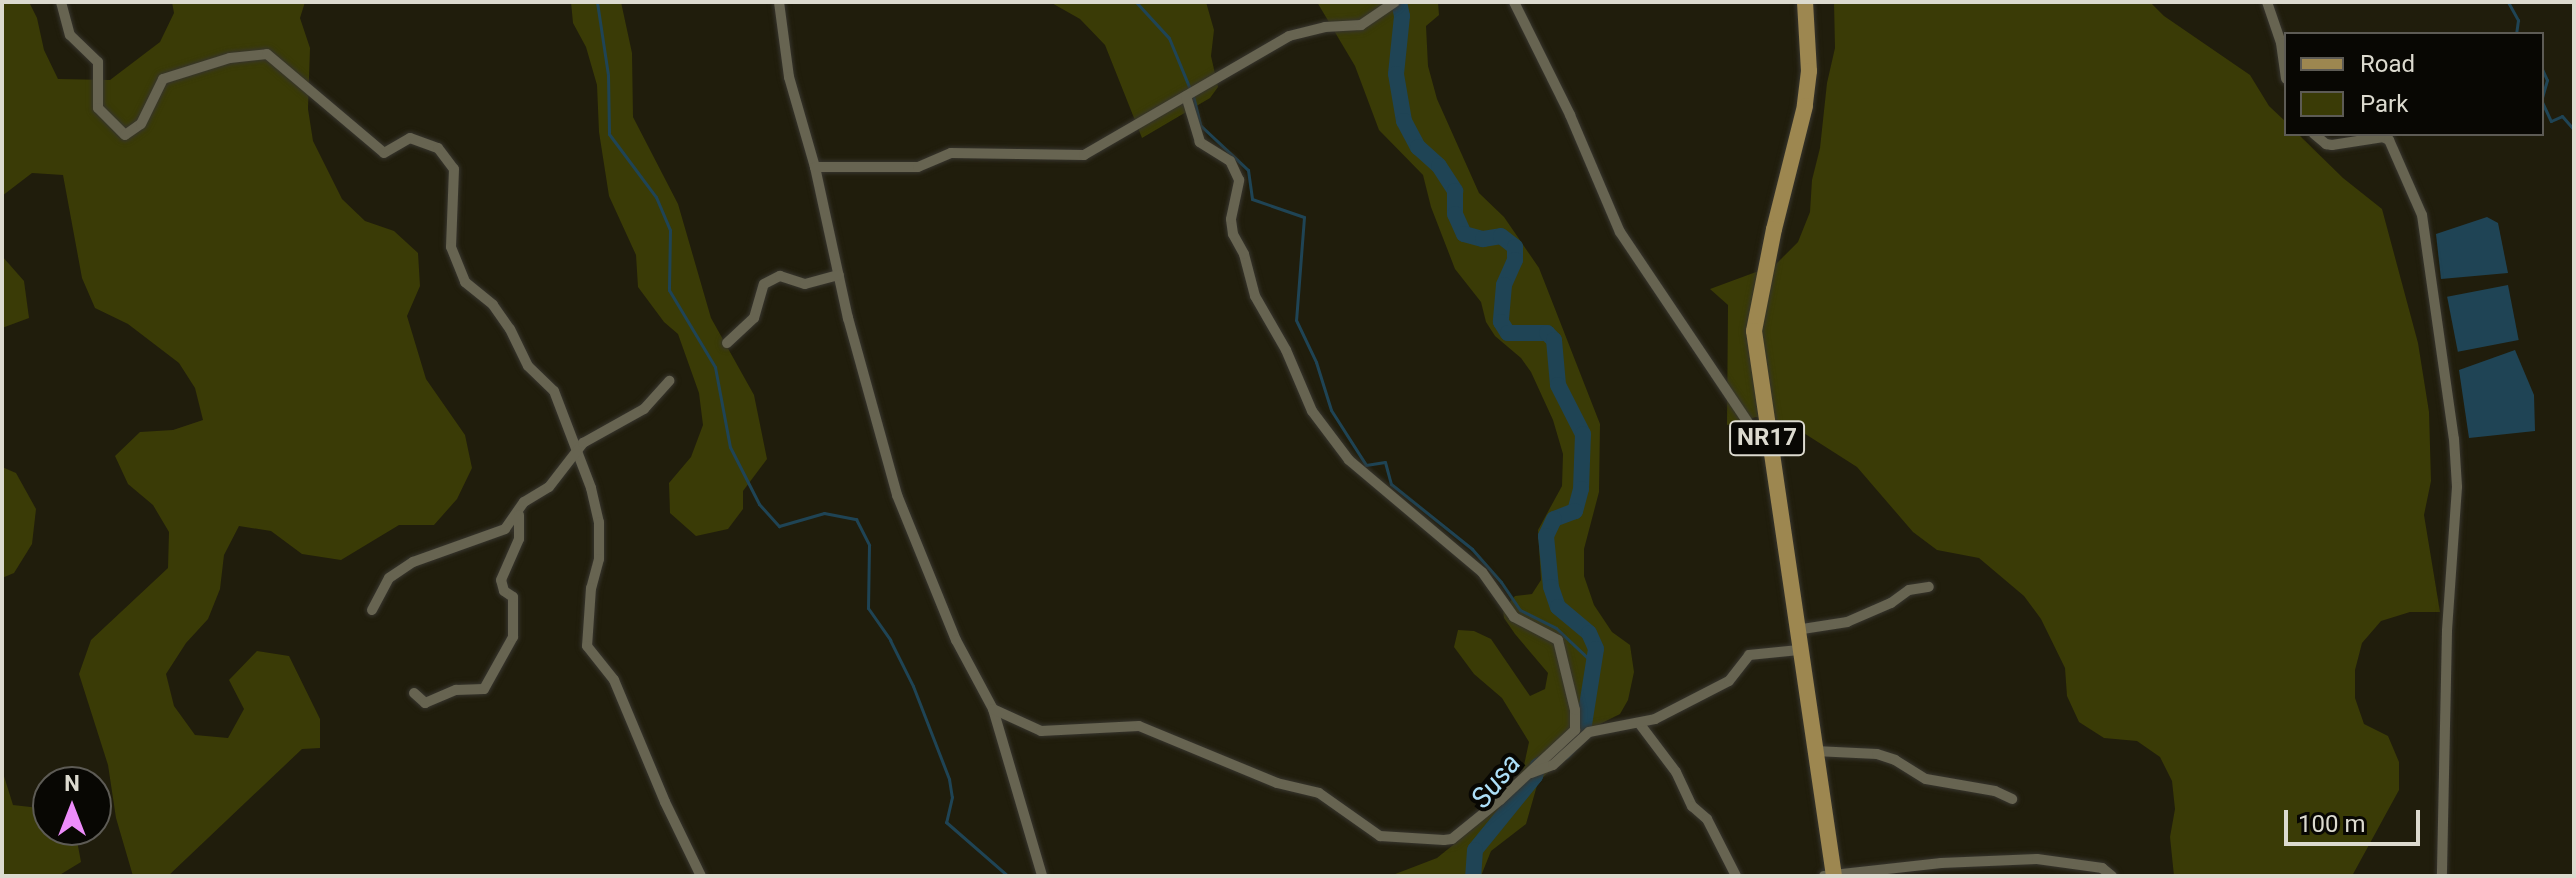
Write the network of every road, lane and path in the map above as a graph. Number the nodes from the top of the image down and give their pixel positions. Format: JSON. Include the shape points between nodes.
{"nodes":[{"id":1,"x":61,"y":2,"type":"edge"},
{"id":2,"x":779,"y":2,"type":"edge"},
{"id":3,"x":1395,"y":2,"type":"edge"},
{"id":4,"x":1514,"y":2,"type":"edge"},
{"id":5,"x":1805,"y":2,"type":"edge"},
{"id":6,"x":2267,"y":2,"type":"edge"},
{"id":7,"x":2284,"y":65,"type":"edge"},
{"id":8,"x":1186,"y":96,"type":"junction"},
{"id":9,"x":2316,"y":136,"type":"edge"},
{"id":10,"x":815,"y":167,"type":"junction"},
{"id":11,"x":839,"y":275,"type":"junction"},
{"id":12,"x":727,"y":343,"type":"dead end"},
{"id":13,"x":669,"y":381,"type":"dead end"},
{"id":14,"x":577,"y":448,"type":"junction"},
{"id":15,"x":1769,"y":454,"type":"junction"},
{"id":16,"x":519,"y":509,"type":"junction"},
{"id":17,"x":1929,"y":587,"type":"dead end"},
{"id":18,"x":372,"y":610,"type":"dead end"},
{"id":19,"x":1796,"y":630,"type":"junction"},
{"id":20,"x":1799,"y":650,"type":"junction"},
{"id":21,"x":414,"y":693,"type":"dead end"},
{"id":22,"x":993,"y":709,"type":"junction"},
{"id":23,"x":1639,"y":723,"type":"junction"},
{"id":24,"x":1815,"y":751,"type":"junction"},
{"id":25,"x":1529,"y":774,"type":"junction"},
{"id":26,"x":2012,"y":799,"type":"dead end"},
{"id":27,"x":1941,"y":863,"type":"junction"},
{"id":28,"x":1831,"y":875,"type":"edge"},
{"id":29,"x":701,"y":876,"type":"edge"},
{"id":30,"x":1042,"y":876,"type":"edge"},
{"id":31,"x":1736,"y":876,"type":"edge"},
{"id":32,"x":1943,"y":876,"type":"edge"},
{"id":33,"x":2112,"y":876,"type":"edge"},
{"id":34,"x":2442,"y":876,"type":"edge"}],
"edges":[{"from":1,"to":14,"type":"street","via":[[70,35],[98,62],[98,108],[125,135],[141,124],[163,79],[230,58],[267,54],[384,153],[410,138],[438,148],[454,169],[451,247],[465,282],[493,305],[528,366],[554,391]]},
{"from":2,"to":10,"type":"street","via":[[789,77]]},
{"from":3,"to":8,"type":"street","via":[[1361,25],[1289,36]]},
{"from":4,"to":15,"type":"street","via":[[1620,232]]},
{"from":5,"to":15,"type":"main road","number":"NR17","via":[[1805,106],[1754,331]]},
{"from":6,"to":7,"type":"street"},
{"from":8,"to":10,"type":"street","via":[[1080,156],[951,153],[918,167]]},
{"from":8,"to":25,"type":"street","via":[[1200,142],[1230,161],[1239,180],[1233,234],[1255,296],[1318,418],[1349,460],[1482,572],[1514,617],[1558,640],[1575,730]]},
{"from":9,"to":34,"type":"street","via":[[2332,145],[2389,140],[2422,215],[2457,487],[2447,631]]},
{"from":10,"to":11,"type":"street"},
{"from":11,"to":12,"type":"street","via":[[805,284],[780,276],[762,285],[754,318]]},
{"from":11,"to":22,"type":"street","via":[[897,495],[956,640]]},
{"from":13,"to":14,"type":"street","via":[[644,409]]},
{"from":14,"to":16,"type":"street","via":[[549,487]]},
{"from":14,"to":29,"type":"street","via":[[599,522],[587,646],[614,680]]},
{"from":15,"to":19,"type":"main road","number":"NR17"},
{"from":16,"to":18,"type":"street","via":[[505,529],[413,562],[389,578]]},
{"from":16,"to":21,"type":"street","via":[[519,539],[501,580],[513,597],[513,637],[484,689],[456,690],[425,703]]},
{"from":17,"to":19,"type":"street","via":[[1909,590],[1847,622]]},
{"from":19,"to":20,"type":"main road","number":"NR17"},
{"from":20,"to":23,"type":"street","via":[[1749,655],[1729,681]]},
{"from":20,"to":24,"type":"main road","number":"NR17"},
{"from":22,"to":25,"type":"street","via":[[1041,731],[1139,726],[1277,783],[1319,793],[1380,836],[1452,839]]},
{"from":22,"to":30,"type":"street"},
{"from":23,"to":25,"type":"street","via":[[1589,732],[1553,765]]},
{"from":23,"to":31,"type":"street","via":[[1676,772],[1692,806],[1707,819]]},
{"from":24,"to":26,"type":"street","via":[[1877,754],[1926,779]]},
{"from":24,"to":28,"type":"main road","number":"NR17"},
{"from":27,"to":28,"type":"street"},
{"from":27,"to":32,"type":"street"},
{"from":27,"to":33,"type":"street","via":[[2037,859],[2102,868]]}]}
